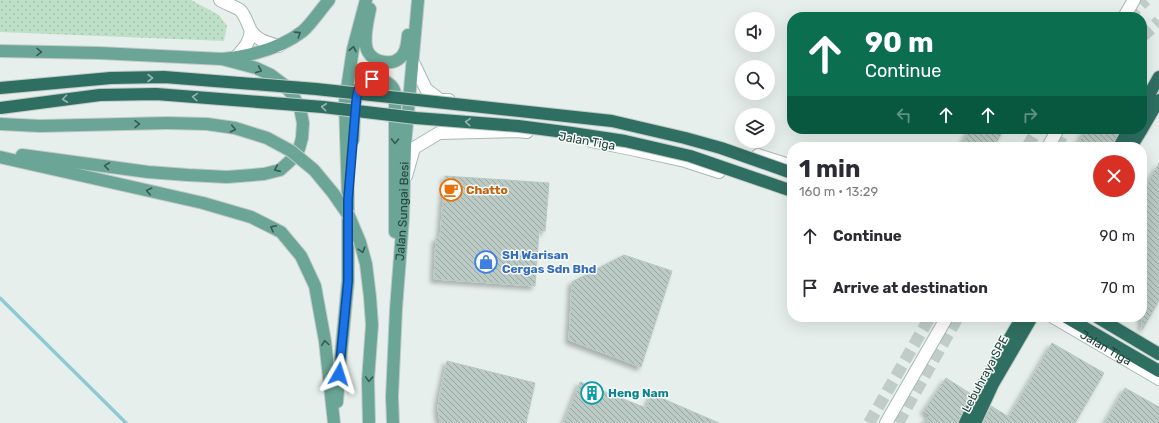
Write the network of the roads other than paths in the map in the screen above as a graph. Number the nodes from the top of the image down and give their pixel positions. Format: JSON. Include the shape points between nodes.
{"nodes":[{"id":1,"x":220,"y":0,"type":"edge"},
{"id":2,"x":329,"y":0,"type":"edge"},
{"id":3,"x":366,"y":0,"type":"edge"},
{"id":4,"x":372,"y":0,"type":"edge"},
{"id":5,"x":413,"y":0,"type":"edge"},
{"id":6,"x":418,"y":0,"type":"edge"},
{"id":7,"x":1134,"y":0,"type":"edge"},
{"id":8,"x":1127,"y":12,"type":"edge"},
{"id":9,"x":251,"y":31,"type":"junction"},
{"id":10,"x":279,"y":46,"type":"junction"},
{"id":11,"x":0,"y":51,"type":"edge"},
{"id":12,"x":236,"y":57,"type":"junction"},
{"id":13,"x":222,"y":59,"type":"junction"},
{"id":14,"x":412,"y":62,"type":"junction"},
{"id":15,"x":1159,"y":77,"type":"edge"},
{"id":16,"x":0,"y":88,"type":"edge"},
{"id":17,"x":1147,"y":98,"type":"edge"},
{"id":18,"x":1159,"y":100,"type":"edge"},
{"id":19,"x":0,"y":108,"type":"edge"},
{"id":20,"x":1147,"y":120,"type":"edge"},
{"id":21,"x":0,"y":124,"type":"edge"},
{"id":22,"x":0,"y":152,"type":"edge"},
{"id":23,"x":0,"y":157,"type":"edge"},
{"id":24,"x":787,"y":164,"type":"edge"},
{"id":25,"x":787,"y":171,"type":"edge"},
{"id":26,"x":404,"y":182,"type":"junction"},
{"id":27,"x":787,"y":189,"type":"edge"},
{"id":28,"x":787,"y":194,"type":"edge"},
{"id":29,"x":348,"y":200,"type":"junction"},
{"id":30,"x":396,"y":309,"type":"junction"},
{"id":31,"x":944,"y":322,"type":"edge"},
{"id":32,"x":1019,"y":322,"type":"edge"},
{"id":33,"x":1029,"y":322,"type":"edge"},
{"id":34,"x":1062,"y":322,"type":"edge"},
{"id":35,"x":1075,"y":322,"type":"edge"},
{"id":36,"x":1105,"y":322,"type":"edge"},
{"id":37,"x":1111,"y":322,"type":"edge"},
{"id":38,"x":1159,"y":350,"type":"edge"},
{"id":39,"x":1159,"y":354,"type":"edge"},
{"id":40,"x":1159,"y":371,"type":"edge"},
{"id":41,"x":1159,"y":379,"type":"edge"},
{"id":42,"x":335,"y":423,"type":"edge"},
{"id":43,"x":369,"y":423,"type":"edge"},
{"id":44,"x":393,"y":423,"type":"edge"},
{"id":45,"x":886,"y":423,"type":"edge"},
{"id":46,"x":965,"y":423,"type":"edge"},
{"id":47,"x":975,"y":423,"type":"edge"}],
"edges":[{"from":1,"to":9,"type":"street","via":[[239,10]]},
{"from":10,"to":2,"type":"main road","one_way":true,"via":[[303,30]]},
{"from":29,"to":3,"type":"main road","one_way":true,"via":[[345,102],[353,49]]},
{"from":4,"to":5,"type":"main road","via":[[366,35],[368,51],[377,60],[389,62],[401,58],[406,47]]},
{"from":6,"to":14,"type":"main road","name":"Jalan Sungai Besi"},
{"from":7,"to":8,"type":"street"},
{"from":9,"to":10,"type":"street","via":[[264,42]]},
{"from":9,"to":12,"type":"street","via":[[247,45]]},
{"from":10,"to":12,"type":"main road"},
{"from":11,"to":13,"type":"main road","one_way":true},
{"from":12,"to":13,"type":"main road"},
{"from":13,"to":22,"type":"main road","one_way":true,"via":[[271,75],[292,94],[300,108],[302,138],[299,149],[280,170],[227,177],[188,175]]},
{"from":14,"to":24,"type":"street","name":"Jalan Tiga","via":[[426,89],[440,100],[588,114],[657,126],[692,134]]},
{"from":14,"to":26,"type":"main road","name":"Jalan Sungai Besi"},
{"from":15,"to":17,"type":"highway"},
{"from":16,"to":25,"type":"highway","one_way":true,"bridge":true,"via":[[111,78],[164,78],[316,89],[612,121],[721,148]]},
{"from":18,"to":20,"type":"highway"},
{"from":27,"to":19,"type":"highway","one_way":true,"bridge":true,"via":[[690,156],[625,141],[518,126],[156,94],[100,95]]},
{"from":21,"to":43,"type":"main road","one_way":true,"bridge":true,"via":[[214,125],[235,128],[267,138],[291,151],[314,170],[333,193],[349,216],[360,242],[366,264],[372,325],[368,380]]},
{"from":42,"to":23,"type":"main road","one_way":true,"via":[[315,286],[302,256],[281,232],[252,217],[203,203]]},
{"from":26,"to":28,"type":"street","name":"Jalan Tiga","via":[[414,148],[439,133],[516,131],[571,138],[684,161]]},
{"from":26,"to":30,"type":"main road","name":"Jalan Sungai Besi"},
{"from":29,"to":30,"type":"main road","one_way":true,"via":[[358,89],[365,81],[382,80],[392,86],[395,94]]},
{"from":29,"to":42,"type":"main road","via":[[348,281]]},
{"from":30,"to":44,"type":"main road","name":"Jalan Sungai Besi"},
{"from":31,"to":45,"type":"street"},
{"from":32,"to":46,"type":"highway","name":"Lebuhraya SPE","via":[[985,381]]},
{"from":33,"to":47,"type":"highway","name":"Lebuhraya SPE","via":[[993,384]]},
{"from":34,"to":41,"type":"street","name":"Jalan Tiga"},
{"from":35,"to":40,"type":"highway"},
{"from":36,"to":39,"type":"highway"},
{"from":37,"to":38,"type":"street","name":"Jalan Tiga"}]}
